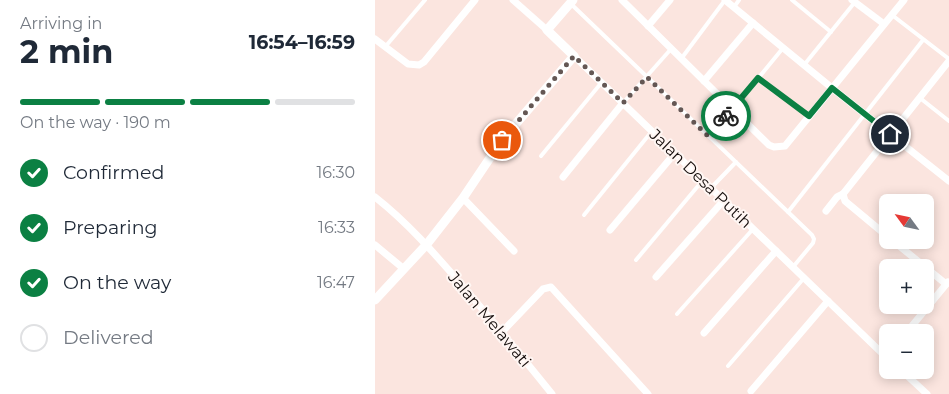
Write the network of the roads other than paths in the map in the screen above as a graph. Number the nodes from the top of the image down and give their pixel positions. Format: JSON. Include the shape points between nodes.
{"nodes":[{"id":1,"x":425,"y":0,"type":"edge"},
{"id":2,"x":475,"y":0,"type":"edge"},
{"id":3,"x":513,"y":0,"type":"edge"},
{"id":4,"x":621,"y":0,"type":"edge"},
{"id":5,"x":670,"y":0,"type":"edge"},
{"id":6,"x":725,"y":0,"type":"edge"},
{"id":7,"x":739,"y":0,"type":"edge"},
{"id":8,"x":792,"y":0,"type":"edge"},
{"id":9,"x":904,"y":0,"type":"edge"},
{"id":10,"x":854,"y":1,"type":"edge"},
{"id":11,"x":571,"y":2,"type":"edge"},
{"id":12,"x":734,"y":7,"type":"junction"},
{"id":13,"x":891,"y":15,"type":"junction"},
{"id":14,"x":753,"y":23,"type":"junction"},
{"id":15,"x":884,"y":24,"type":"junction"},
{"id":16,"x":648,"y":26,"type":"junction"},
{"id":17,"x":547,"y":30,"type":"junction"},
{"id":18,"x":831,"y":32,"type":"junction"},
{"id":19,"x":375,"y":39,"type":"edge"},
{"id":20,"x":923,"y":40,"type":"junction"},
{"id":21,"x":385,"y":47,"type":"junction"},
{"id":22,"x":783,"y":48,"type":"junction"},
{"id":23,"x":671,"y":49,"type":"junction"},
{"id":24,"x":574,"y":56,"type":"junction"},
{"id":25,"x":681,"y":59,"type":"junction"},
{"id":26,"x":948,"y":64,"type":"edge"},
{"id":27,"x":804,"y":65,"type":"junction"},
{"id":28,"x":647,"y":77,"type":"junction"},
{"id":29,"x":758,"y":78,"type":"junction"},
{"id":30,"x":703,"y":81,"type":"junction"},
{"id":31,"x":602,"y":82,"type":"junction"},
{"id":32,"x":832,"y":88,"type":"junction"},
{"id":33,"x":919,"y":98,"type":"junction"},
{"id":34,"x":623,"y":103,"type":"junction"},
{"id":35,"x":733,"y":109,"type":"junction"},
{"id":36,"x":865,"y":114,"type":"junction"},
{"id":37,"x":809,"y":116,"type":"junction"},
{"id":38,"x":949,"y":121,"type":"edge"},
{"id":39,"x":652,"y":131,"type":"junction"},
{"id":40,"x":890,"y":134,"type":"junction"},
{"id":41,"x":707,"y":135,"type":"junction"},
{"id":42,"x":675,"y":154,"type":"junction"},
{"id":43,"x":541,"y":156,"type":"dead end"},
{"id":44,"x":736,"y":162,"type":"junction"},
{"id":45,"x":563,"y":177,"type":"dead end"},
{"id":46,"x":703,"y":180,"type":"junction"},
{"id":47,"x":949,"y":181,"type":"edge"},
{"id":48,"x":711,"y":188,"type":"junction"},
{"id":49,"x":843,"y":194,"type":"junction"},
{"id":50,"x":375,"y":197,"type":"edge"},
{"id":51,"x":463,"y":198,"type":"junction"},
{"id":52,"x":724,"y":200,"type":"junction"},
{"id":53,"x":826,"y":211,"type":"dead end"},
{"id":54,"x":788,"y":212,"type":"junction"},
{"id":55,"x":584,"y":215,"type":"dead end"},
{"id":56,"x":753,"y":229,"type":"junction"},
{"id":57,"x":879,"y":229,"type":"edge"},
{"id":58,"x":610,"y":230,"type":"dead end"},
{"id":59,"x":427,"y":244,"type":"junction"},
{"id":60,"x":378,"y":247,"type":"edge"},
{"id":61,"x":904,"y":249,"type":"edge"},
{"id":62,"x":514,"y":250,"type":"dead end"},
{"id":63,"x":776,"y":251,"type":"junction"},
{"id":64,"x":375,"y":256,"type":"edge"},
{"id":65,"x":636,"y":260,"type":"dead end"},
{"id":66,"x":793,"y":267,"type":"junction"},
{"id":67,"x":404,"y":269,"type":"junction"},
{"id":68,"x":656,"y":277,"type":"dead end"},
{"id":69,"x":804,"y":278,"type":"junction"},
{"id":70,"x":948,"y":283,"type":"edge"},
{"id":71,"x":375,"y":300,"type":"edge"},
{"id":72,"x":828,"y":301,"type":"junction"},
{"id":73,"x":677,"y":314,"type":"dead end"},
{"id":74,"x":914,"y":324,"type":"edge"},
{"id":75,"x":502,"y":332,"type":"junction"},
{"id":76,"x":704,"y":333,"type":"dead end"},
{"id":77,"x":879,"y":349,"type":"edge"},
{"id":78,"x":729,"y":366,"type":"dead end"},
{"id":79,"x":911,"y":379,"type":"edge"},
{"id":80,"x":751,"y":391,"type":"dead end"},
{"id":81,"x":552,"y":394,"type":"edge"},
{"id":82,"x":648,"y":394,"type":"edge"},
{"id":83,"x":927,"y":394,"type":"edge"}],
"edges":[{"from":1,"to":21,"type":"lane"},
{"from":2,"to":21,"type":"street","via":[[419,65],[408,64]]},
{"from":3,"to":17,"type":"street","name":"Jalan Desa Putih"},
{"from":4,"to":16,"type":"street"},
{"from":5,"to":16,"type":"street"},
{"from":6,"to":12,"type":"street"},
{"from":6,"to":25,"type":"lane"},
{"from":7,"to":12,"type":"lane"},
{"from":8,"to":18,"type":"lane"},
{"from":9,"to":13,"type":"street"},
{"from":10,"to":15,"type":"street"},
{"from":10,"to":18,"type":"lane"},
{"from":11,"to":17,"type":"street"},
{"from":11,"to":28,"type":"lane"},
{"from":12,"to":14,"type":"street"},
{"from":13,"to":15,"type":"street"},
{"from":13,"to":20,"type":"lane"},
{"from":14,"to":22,"type":"street"},
{"from":14,"to":30,"type":"street"},
{"from":15,"to":32,"type":"street"},
{"from":16,"to":23,"type":"street"},
{"from":17,"to":24,"type":"street","name":"Jalan Desa Putih"},
{"from":18,"to":27,"type":"lane"},
{"from":19,"to":21,"type":"street"},
{"from":20,"to":26,"type":"lane"},
{"from":20,"to":36,"type":"lane"},
{"from":22,"to":27,"type":"street"},
{"from":22,"to":29,"type":"lane"},
{"from":23,"to":25,"type":"street"},
{"from":23,"to":28,"type":"lane"},
{"from":24,"to":31,"type":"street","name":"Jalan Desa Putih"},
{"from":24,"to":51,"type":"street","via":[[491,154]]},
{"from":25,"to":30,"type":"street"},
{"from":26,"to":33,"type":"street"},
{"from":27,"to":32,"type":"street"},
{"from":28,"to":34,"type":"lane"},
{"from":28,"to":41,"type":"lane"},
{"from":29,"to":35,"type":"lane"},
{"from":29,"to":37,"type":"lane"},
{"from":30,"to":35,"type":"street"},
{"from":31,"to":34,"type":"street","name":"Jalan Desa Putih"},
{"from":31,"to":43,"type":"lane"},
{"from":32,"to":36,"type":"street"},
{"from":32,"to":37,"type":"street"},
{"from":33,"to":38,"type":"lane"},
{"from":33,"to":40,"type":"street"},
{"from":34,"to":39,"type":"street","name":"Jalan Desa Putih"},
{"from":34,"to":45,"type":"street"},
{"from":35,"to":37,"type":"street","via":[[774,147],[785,146]]},
{"from":35,"to":41,"type":"lane"},
{"from":36,"to":40,"type":"street"},
{"from":36,"to":54,"type":"lane"},
{"from":39,"to":42,"type":"street","name":"Jalan Desa Putih"},
{"from":39,"to":55,"type":"lane"},
{"from":40,"to":47,"type":"street"},
{"from":40,"to":49,"type":"street"},
{"from":41,"to":44,"type":"lane"},
{"from":42,"to":46,"type":"street","name":"Jalan Desa Putih"},
{"from":42,"to":58,"type":"street"},
{"from":44,"to":48,"type":"lane"},
{"from":44,"to":54,"type":"lane"},
{"from":46,"to":48,"type":"street","name":"Jalan Desa Putih"},
{"from":46,"to":65,"type":"lane"},
{"from":48,"to":52,"type":"street","name":"Jalan Desa Putih"},
{"from":49,"to":53,"type":"street"},
{"from":49,"to":57,"type":"street","via":[[845,201]]},
{"from":50,"to":59,"type":"street","name":"Jalan Melawati"},
{"from":51,"to":59,"type":"street"},
{"from":51,"to":62,"type":"street"},
{"from":52,"to":56,"type":"street","name":"Jalan Desa Putih"},
{"from":52,"to":68,"type":"street"},
{"from":54,"to":66,"type":"lane","via":[[814,239]]},
{"from":56,"to":63,"type":"street","name":"Jalan Desa Putih"},
{"from":56,"to":73,"type":"lane"},
{"from":59,"to":67,"type":"street"},
{"from":59,"to":75,"type":"street","name":"Jalan Melawati"},
{"from":60,"to":64,"type":"lane"},
{"from":60,"to":67,"type":"street"},
{"from":61,"to":70,"type":"street"},
{"from":63,"to":66,"type":"street","name":"Jalan Desa Putih"},
{"from":63,"to":76,"type":"street"},
{"from":66,"to":69,"type":"street","name":"Jalan Desa Putih"},
{"from":67,"to":71,"type":"street"},
{"from":69,"to":72,"type":"street","name":"Jalan Desa Putih"},
{"from":69,"to":78,"type":"lane"},
{"from":70,"to":74,"type":"street"},
{"from":72,"to":77,"type":"street","name":"Jalan Desa Putih"},
{"from":72,"to":80,"type":"street"},
{"from":75,"to":81,"type":"street","name":"Jalan Melawati"},
{"from":75,"to":82,"type":"street","via":[[543,289],[548,286],[554,288]]},
{"from":79,"to":83,"type":"street"}]}
